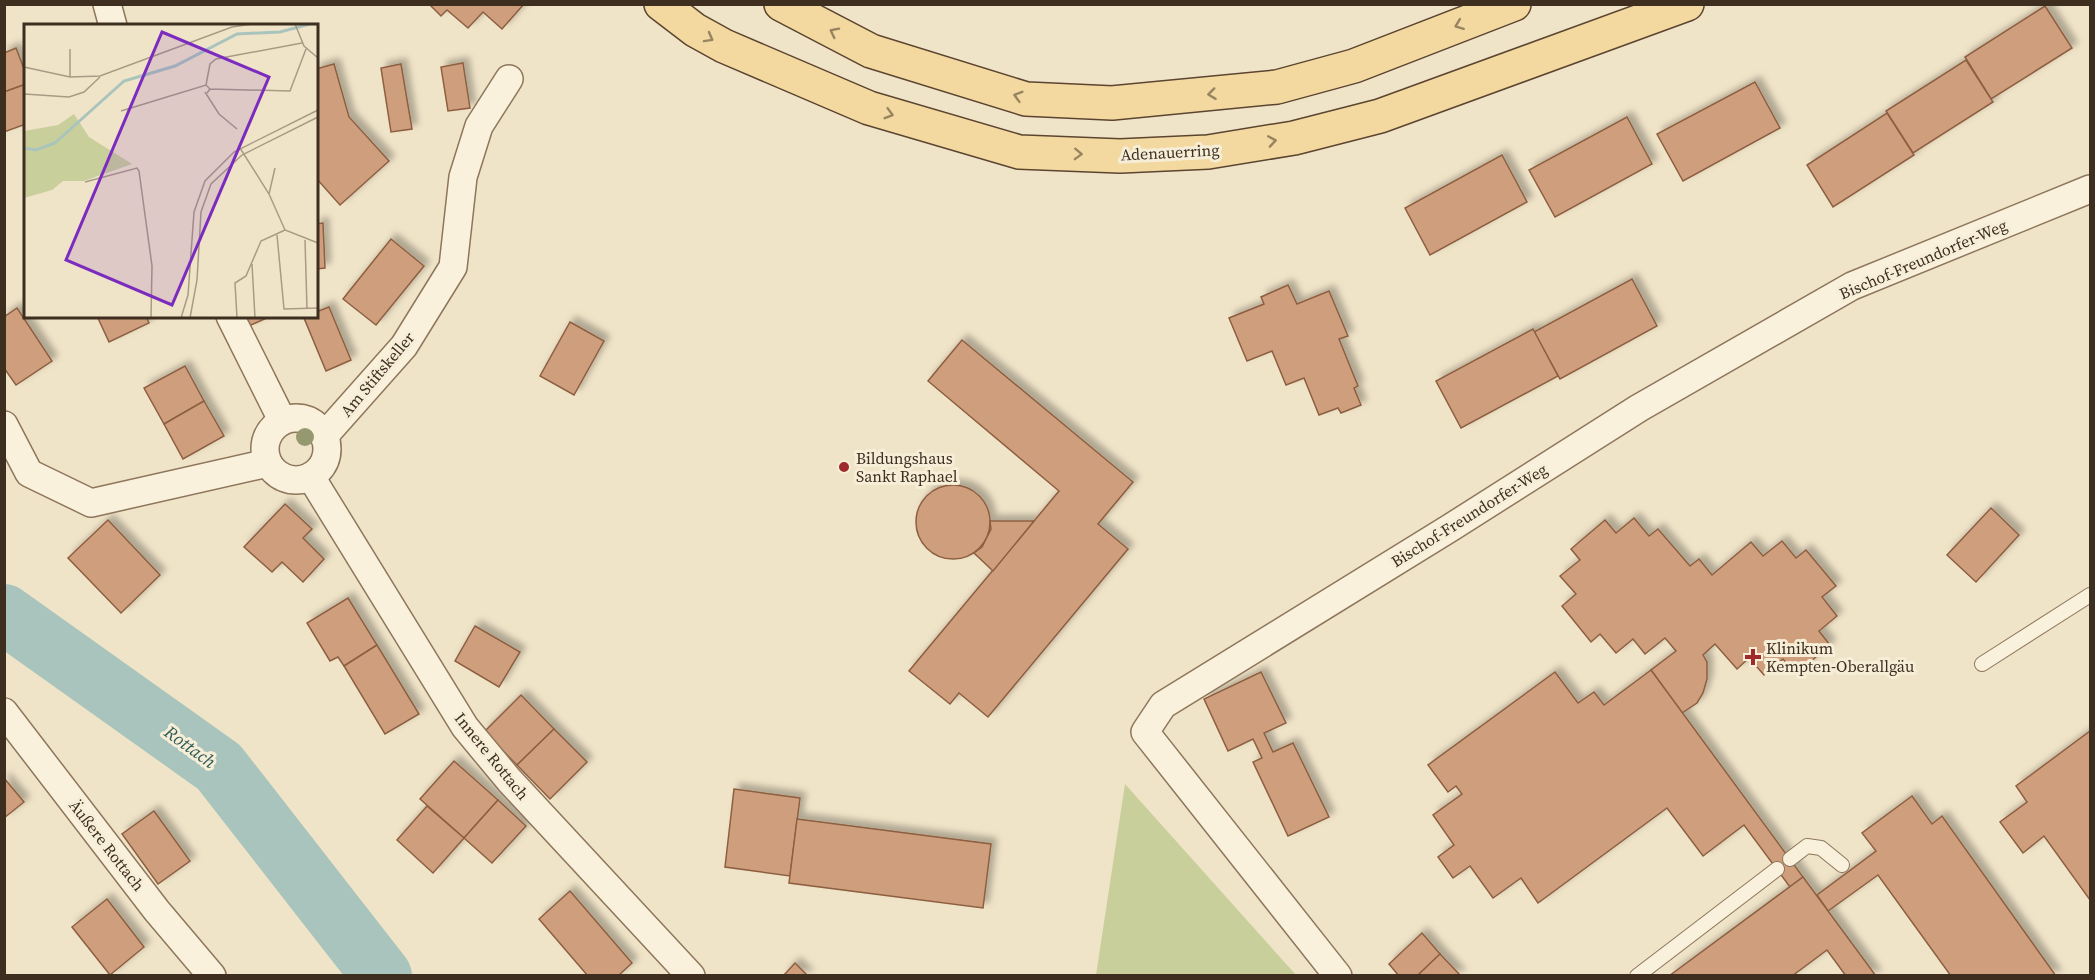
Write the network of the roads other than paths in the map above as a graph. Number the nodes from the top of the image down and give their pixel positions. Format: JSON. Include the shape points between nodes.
{"nodes":[{"id":1,"x":107,"y":4,"type":"edge"},
{"id":2,"x":661,"y":4,"type":"edge"},
{"id":3,"x":781,"y":4,"type":"edge"},
{"id":4,"x":1514,"y":4,"type":"edge"},
{"id":5,"x":1687,"y":4,"type":"edge"},
{"id":6,"x":112,"y":24,"type":"edge"},
{"id":7,"x":509,"y":79,"type":"dead end"},
{"id":8,"x":2091,"y":189,"type":"edge"},
{"id":9,"x":231,"y":318,"type":"edge"},
{"id":10,"x":282,"y":420,"type":"junction"},
{"id":11,"x":4,"y":425,"type":"edge"},
{"id":12,"x":325,"y":435,"type":"junction"},
{"id":13,"x":268,"y":463,"type":"junction"},
{"id":14,"x":311,"y":477,"type":"junction"},
{"id":15,"x":2091,"y":595,"type":"edge"},
{"id":16,"x":1982,"y":664,"type":"dead end"},
{"id":17,"x":4,"y":712,"type":"edge"},
{"id":18,"x":1790,"y":859,"type":"dead end"},
{"id":19,"x":1842,"y":865,"type":"dead end"},
{"id":20,"x":1777,"y":869,"type":"dead end"},
{"id":21,"x":213,"y":975,"type":"edge"},
{"id":22,"x":691,"y":975,"type":"edge"},
{"id":23,"x":1338,"y":975,"type":"edge"},
{"id":24,"x":1637,"y":975,"type":"edge"}],
"edges":[{"from":1,"to":6,"type":"street"},
{"from":2,"to":5,"type":"main road","name":"Adenauerring","one_way":true,"via":[[724,46],[869,108],[1019,152],[1120,156],[1208,152],[1294,138],[1380,116]]},
{"from":4,"to":3,"type":"main road","one_way":true,"via":[[1354,66],[1277,87],[1112,103],[1026,99],[871,51]]},
{"from":7,"to":12,"type":"street","name":"Am Stiftskeller","via":[[479,126],[463,177],[453,267],[404,346]]},
{"from":8,"to":23,"type":"street","name":"Bischof-Freundorfer-Weg","via":[[1852,286],[1639,408],[1163,705],[1145,732]]},
{"from":9,"to":10,"type":"street"},
{"from":10,"to":12,"type":"street","via":[[299,417],[314,422]]},
{"from":10,"to":13,"type":"street","via":[[270,431],[265,447]]},
{"from":11,"to":13,"type":"street","via":[[29,473],[91,503]]},
{"from":12,"to":14,"type":"street","via":[[328,451],[323,466]]},
{"from":13,"to":14,"type":"street","via":[[279,475],[295,481]]},
{"from":14,"to":22,"type":"street","name":"Innere Rottach","via":[[465,727],[509,780]]},
{"from":15,"to":16,"type":"lane"},
{"from":17,"to":21,"type":"street","name":"Äußere Rottach","via":[[157,911]]},
{"from":18,"to":19,"type":"lane","via":[[1808,846],[1821,848]]},
{"from":20,"to":24,"type":"lane"}]}
